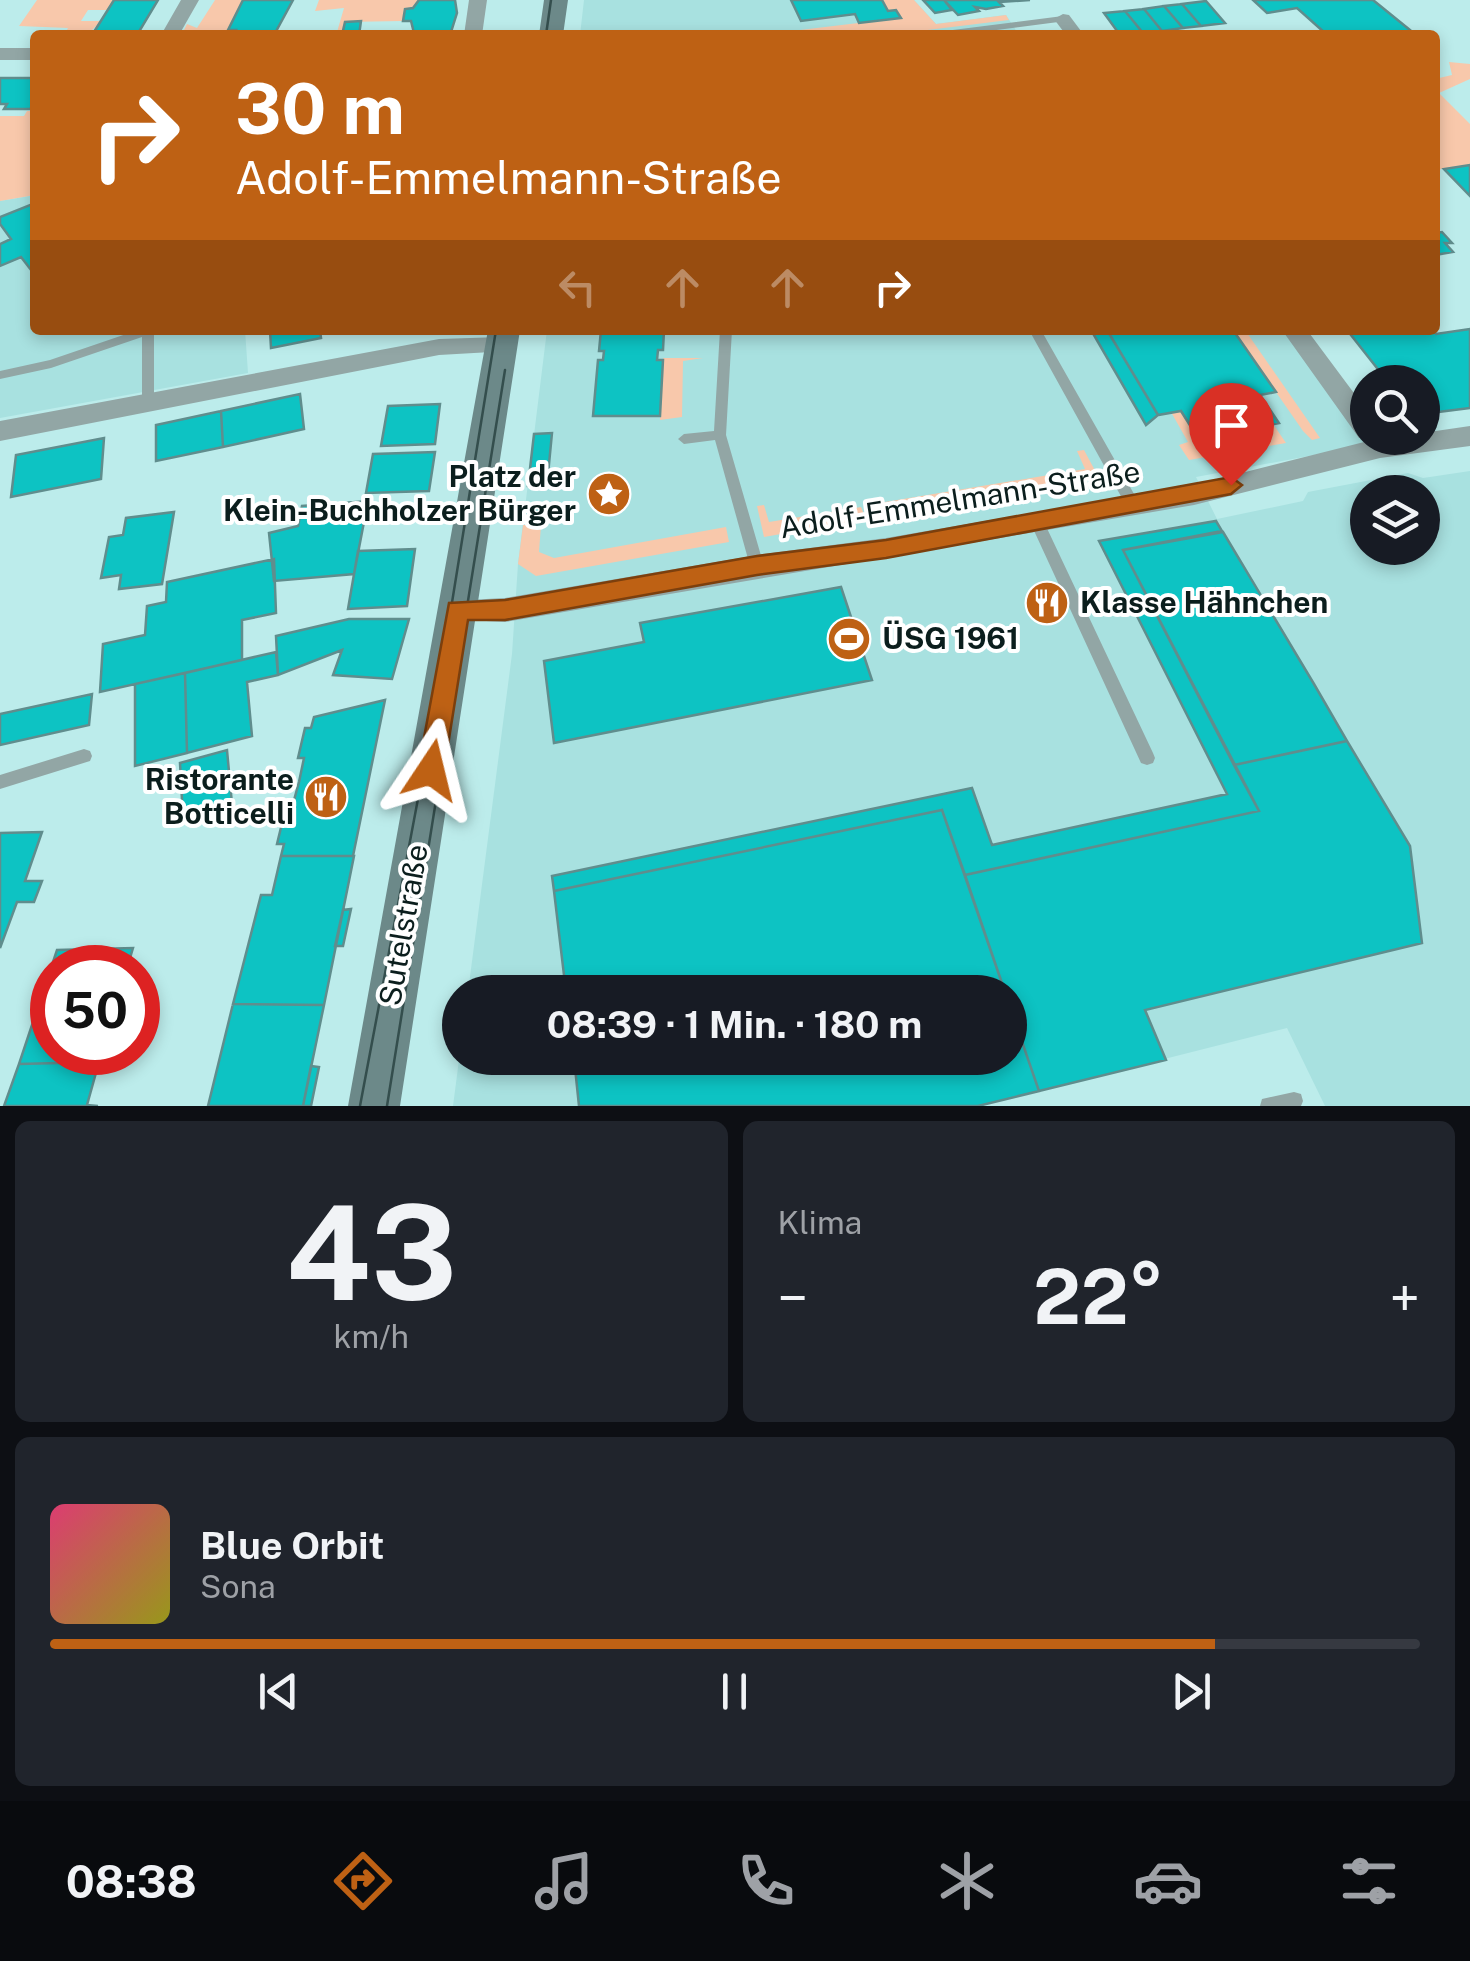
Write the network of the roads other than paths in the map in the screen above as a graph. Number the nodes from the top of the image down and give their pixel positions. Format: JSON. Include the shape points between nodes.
{"nodes":[{"id":1,"x":190,"y":0,"type":"edge"},
{"id":2,"x":478,"y":0,"type":"edge"},
{"id":3,"x":556,"y":0,"type":"edge"},
{"id":4,"x":1069,"y":27,"type":"edge"},
{"id":5,"x":173,"y":30,"type":"edge"},
{"id":6,"x":475,"y":30,"type":"edge"},
{"id":7,"x":552,"y":30,"type":"edge"},
{"id":8,"x":1020,"y":30,"type":"edge"},
{"id":9,"x":0,"y":54,"type":"edge"},
{"id":10,"x":30,"y":54,"type":"edge"},
{"id":11,"x":134,"y":335,"type":"edge"},
{"id":12,"x":148,"y":335,"type":"edge"},
{"id":13,"x":726,"y":335,"type":"edge"},
{"id":14,"x":1038,"y":335,"type":"edge"},
{"id":15,"x":1298,"y":335,"type":"edge"},
{"id":16,"x":503,"y":338,"type":"edge"},
{"id":17,"x":0,"y":375,"type":"edge"},
{"id":18,"x":148,"y":404,"type":"junction"},
{"id":19,"x":1350,"y":407,"type":"edge"},
{"id":20,"x":0,"y":431,"type":"edge"},
{"id":21,"x":720,"y":434,"type":"junction"},
{"id":22,"x":1470,"y":436,"type":"edge"},
{"id":23,"x":1440,"y":437,"type":"edge"},
{"id":24,"x":684,"y":439,"type":"dead end"},
{"id":25,"x":1350,"y":446,"type":"edge"},
{"id":26,"x":1133,"y":505,"type":"junction"},
{"id":27,"x":1037,"y":522,"type":"junction"},
{"id":28,"x":757,"y":566,"type":"junction"},
{"id":29,"x":458,"y":610,"type":"junction"},
{"id":30,"x":84,"y":756,"type":"dead end"},
{"id":31,"x":1148,"y":758,"type":"dead end"},
{"id":32,"x":0,"y":782,"type":"edge"},
{"id":33,"x":383,"y":1095,"type":"edge"},
{"id":34,"x":1294,"y":1101,"type":"dead end"},
{"id":35,"x":1268,"y":1106,"type":"edge"}],
"edges":[{"from":1,"to":5,"type":"street"},
{"from":2,"to":6,"type":"street"},
{"from":3,"to":7,"type":"main road"},
{"from":4,"to":8,"type":"lane"},
{"from":9,"to":10,"type":"street"},
{"from":11,"to":17,"type":"lane"},
{"from":12,"to":18,"type":"lane"},
{"from":13,"to":21,"type":"lane"},
{"from":14,"to":26,"type":"lane"},
{"from":15,"to":19,"type":"street"},
{"from":16,"to":18,"type":"street"},
{"from":16,"to":29,"type":"main road","name":"Sutelstraße"},
{"from":18,"to":20,"type":"street"},
{"from":21,"to":24,"type":"lane"},
{"from":21,"to":28,"type":"lane"},
{"from":22,"to":23,"type":"street","name":"Adolf-Emmelmann-Straße"},
{"from":25,"to":26,"type":"street","name":"Adolf-Emmelmann-Straße","via":[[1194,494]]},
{"from":26,"to":27,"type":"street","name":"Adolf-Emmelmann-Straße"},
{"from":27,"to":28,"type":"street","name":"Adolf-Emmelmann-Straße"},
{"from":27,"to":31,"type":"lane"},
{"from":28,"to":29,"type":"street","name":"Adolf-Emmelmann-Straße","via":[[505,610]]},
{"from":29,"to":33,"type":"main road","name":"Sutelstraße"},
{"from":30,"to":32,"type":"lane"},
{"from":34,"to":35,"type":"lane"}]}
